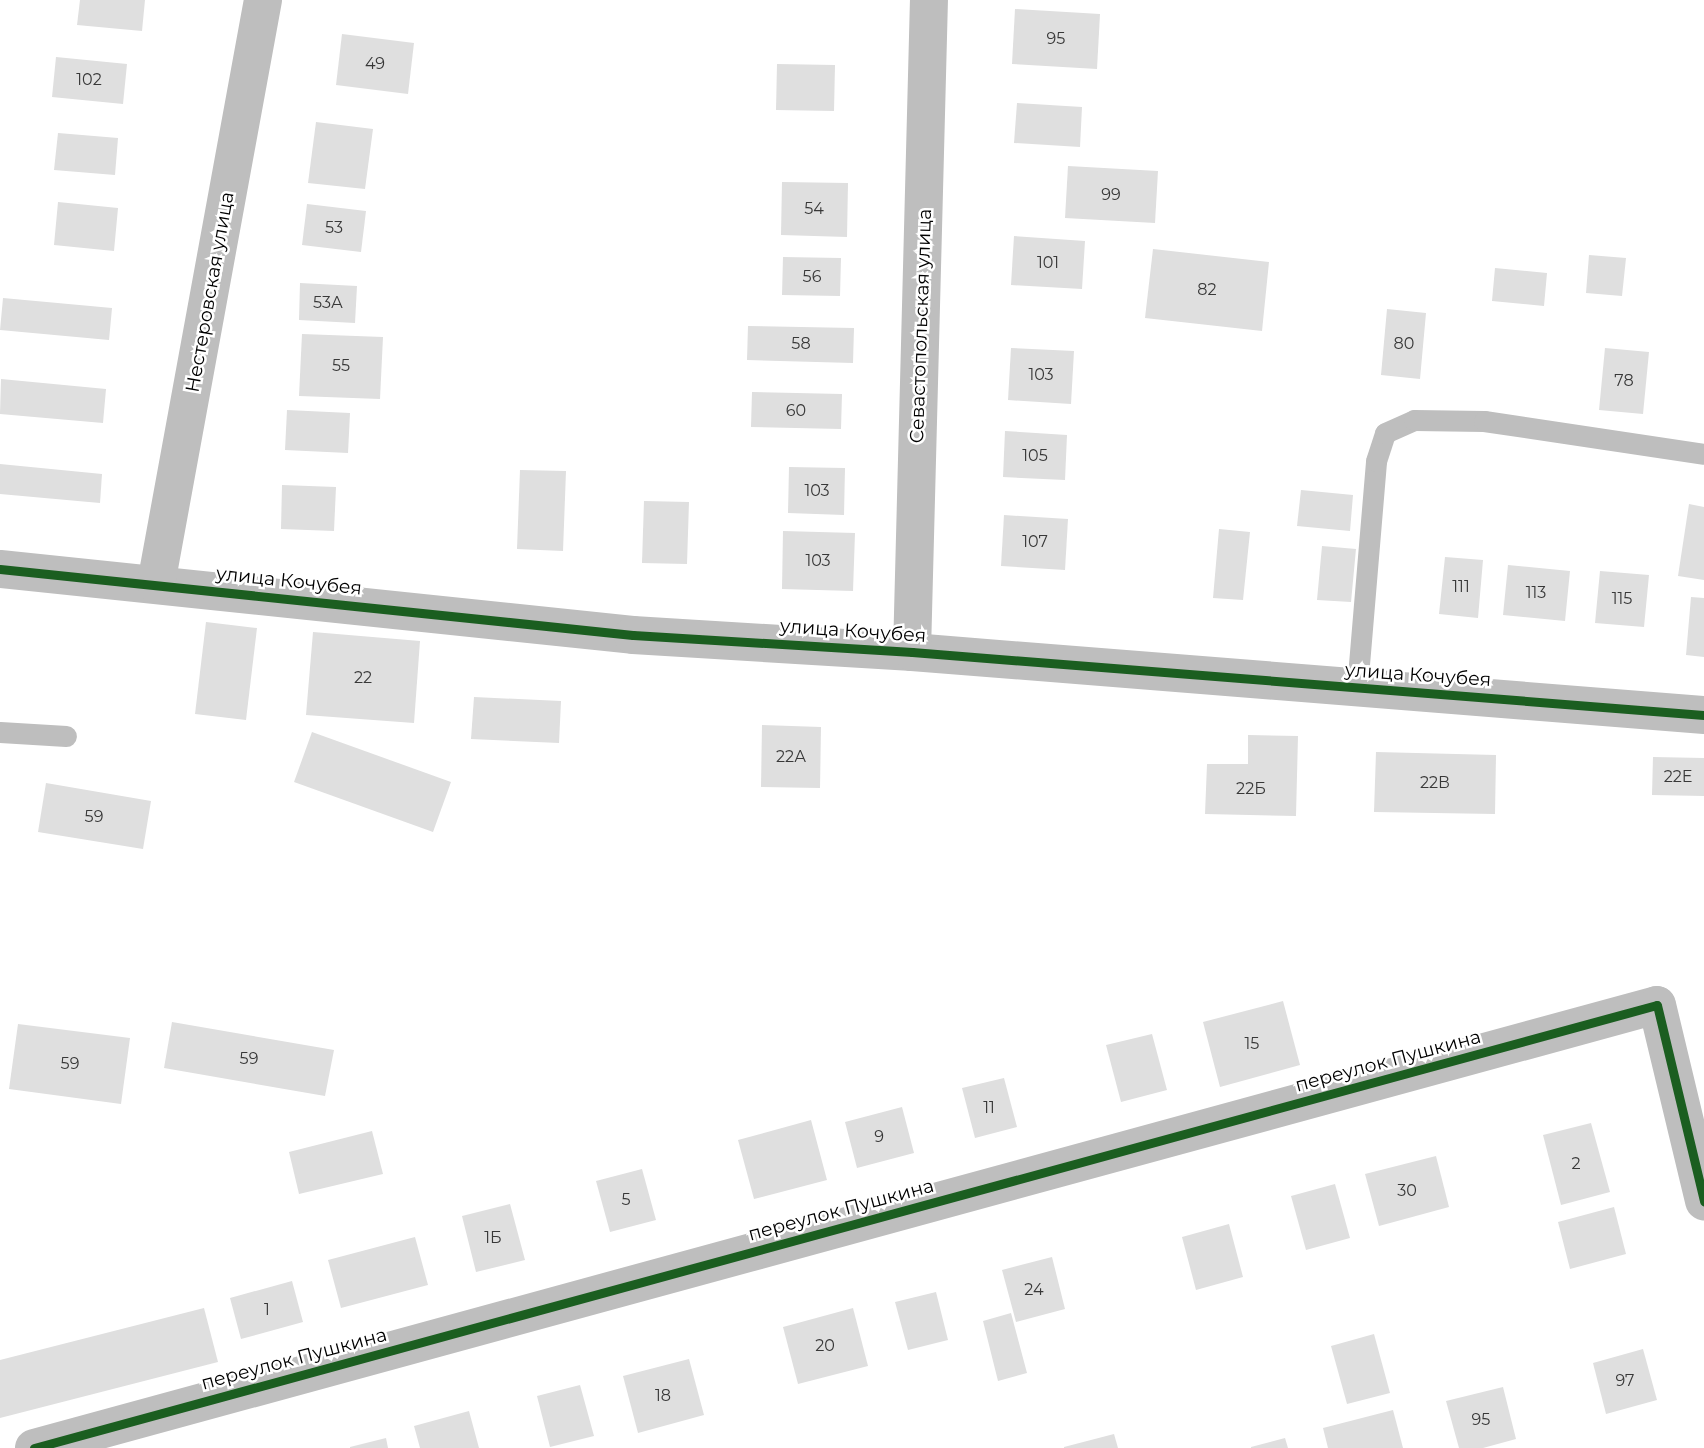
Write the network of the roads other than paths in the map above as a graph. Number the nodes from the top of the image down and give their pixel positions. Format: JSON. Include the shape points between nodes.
{"nodes":[{"id":1,"x":263,"y":0,"type":"edge"},
{"id":2,"x":929,"y":0,"type":"edge"},
{"id":3,"x":1704,"y":454,"type":"edge"},
{"id":4,"x":0,"y":569,"type":"edge"},
{"id":5,"x":156,"y":584,"type":"junction"},
{"id":6,"x":912,"y":652,"type":"junction"},
{"id":7,"x":1357,"y":688,"type":"junction"},
{"id":8,"x":1704,"y":715,"type":"edge"},
{"id":9,"x":0,"y":732,"type":"edge"},
{"id":10,"x":66,"y":736,"type":"dead end"},
{"id":11,"x":1704,"y":1201,"type":"edge"},
{"id":12,"x":34,"y":1448,"type":"edge"}],
"edges":[{"from":1,"to":5,"type":"street","name":"Нестеровская улица"},
{"from":2,"to":6,"type":"street","name":"Севастопольская улица"},
{"from":3,"to":7,"type":"lane","via":[[1484,421],[1414,420],[1385,433],[1376,461]]},
{"from":4,"to":5,"type":"street","name":"улица Кочубея"},
{"from":5,"to":6,"type":"street","name":"улица Кочубея","via":[[633,635]]},
{"from":6,"to":7,"type":"street","name":"улица Кочубея"},
{"from":7,"to":8,"type":"street","name":"улица Кочубея"},
{"from":9,"to":10,"type":"lane"},
{"from":11,"to":12,"type":"street","name":"переулок Пушкина","via":[[1657,1005]]}]}
